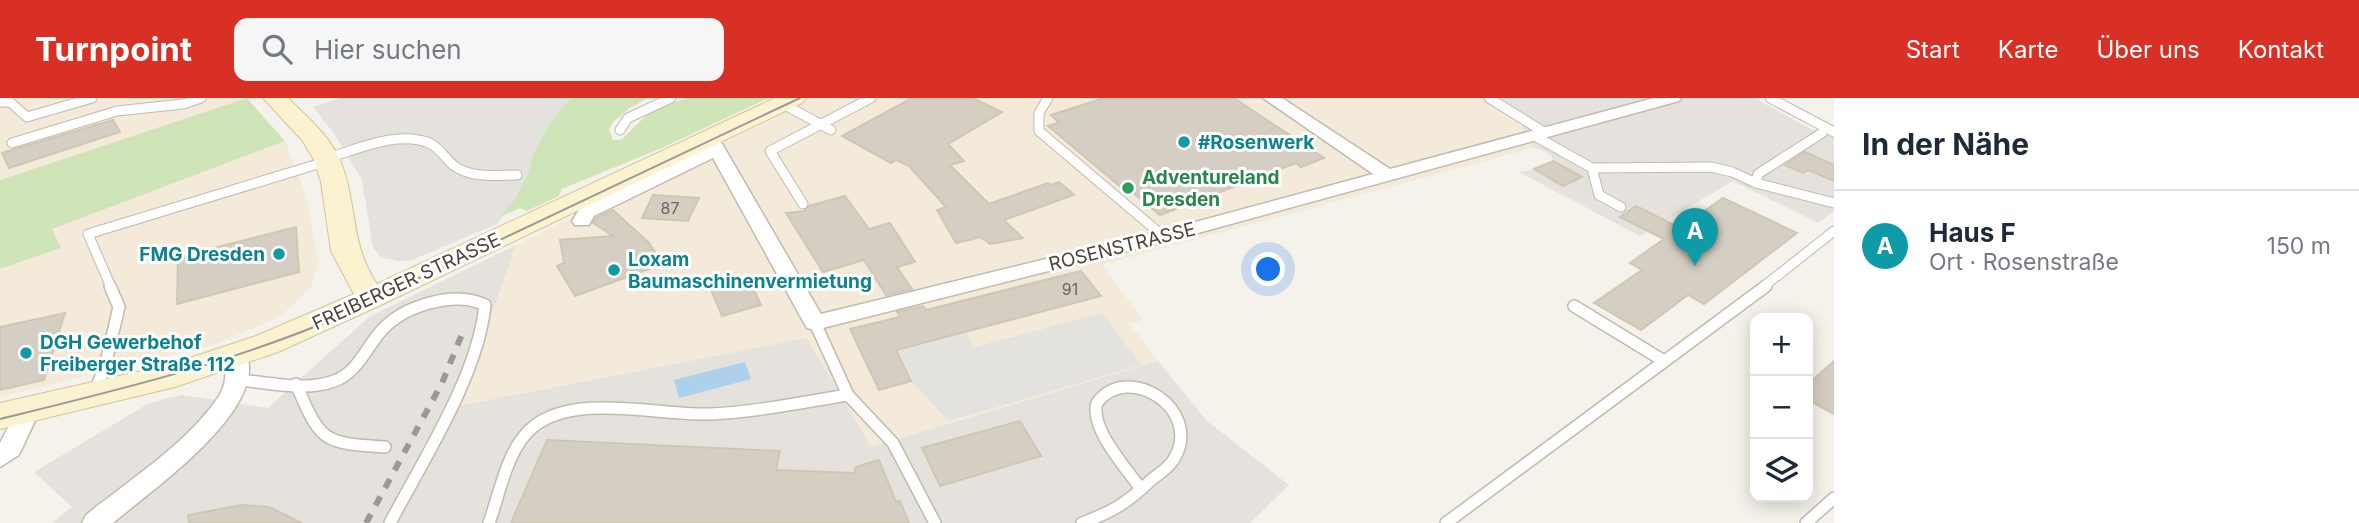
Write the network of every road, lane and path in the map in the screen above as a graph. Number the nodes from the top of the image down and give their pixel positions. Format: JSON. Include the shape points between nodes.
{"nodes":[{"id":1,"x":92,"y":98,"type":"edge"},
{"id":2,"x":201,"y":98,"type":"edge"},
{"id":3,"x":275,"y":98,"type":"edge"},
{"id":4,"x":671,"y":98,"type":"edge"},
{"id":5,"x":871,"y":98,"type":"edge"},
{"id":6,"x":1048,"y":98,"type":"edge"},
{"id":7,"x":1270,"y":98,"type":"edge"},
{"id":8,"x":1673,"y":98,"type":"edge"},
{"id":9,"x":1770,"y":98,"type":"edge"},
{"id":10,"x":1494,"y":99,"type":"edge"},
{"id":11,"x":15,"y":100,"type":"edge"},
{"id":12,"x":789,"y":101,"type":"edge"},
{"id":13,"x":0,"y":103,"type":"edge"},
{"id":14,"x":820,"y":124,"type":"junction"},
{"id":15,"x":620,"y":130,"type":"dead end"},
{"id":16,"x":831,"y":130,"type":"dead end"},
{"id":17,"x":1830,"y":130,"type":"edge"},
{"id":18,"x":1538,"y":133,"type":"junction"},
{"id":19,"x":12,"y":143,"type":"dead end"},
{"id":20,"x":714,"y":144,"type":"junction"},
{"id":21,"x":327,"y":160,"type":"junction"},
{"id":22,"x":1592,"y":168,"type":"junction"},
{"id":23,"x":1385,"y":174,"type":"junction"},
{"id":24,"x":517,"y":175,"type":"dead end"},
{"id":25,"x":1756,"y":183,"type":"junction"},
{"id":26,"x":1834,"y":203,"type":"edge"},
{"id":27,"x":803,"y":204,"type":"dead end"},
{"id":28,"x":1621,"y":207,"type":"dead end"},
{"id":29,"x":582,"y":221,"type":"dead end"},
{"id":30,"x":1834,"y":231,"type":"edge"},
{"id":31,"x":1163,"y":236,"type":"junction"},
{"id":32,"x":372,"y":298,"type":"junction"},
{"id":33,"x":1574,"y":306,"type":"dead end"},
{"id":34,"x":815,"y":323,"type":"junction"},
{"id":35,"x":1664,"y":361,"type":"junction"},
{"id":36,"x":237,"y":368,"type":"junction"},
{"id":37,"x":296,"y":384,"type":"junction"},
{"id":38,"x":94,"y":394,"type":"junction"},
{"id":39,"x":848,"y":395,"type":"junction"},
{"id":40,"x":14,"y":413,"type":"edge"},
{"id":41,"x":385,"y":447,"type":"dead end"},
{"id":42,"x":0,"y":457,"type":"edge"},
{"id":43,"x":1141,"y":489,"type":"junction"},
{"id":44,"x":1834,"y":498,"type":"edge"},
{"id":45,"x":95,"y":523,"type":"edge"},
{"id":46,"x":390,"y":523,"type":"edge"},
{"id":47,"x":489,"y":523,"type":"edge"},
{"id":48,"x":935,"y":523,"type":"edge"},
{"id":49,"x":1082,"y":523,"type":"edge"},
{"id":50,"x":1446,"y":523,"type":"edge"},
{"id":51,"x":1806,"y":523,"type":"edge"}],
"edges":[{"from":1,"to":11,"type":"lane","via":[[27,117]]},
{"from":2,"to":19,"type":"lane","via":[[117,111]]},
{"from":3,"to":21,"type":"street","via":[[310,133]]},
{"from":4,"to":15,"type":"lane","via":[[628,118]]},
{"from":5,"to":14,"type":"lane"},
{"from":6,"to":31,"type":"lane","via":[[1039,113],[1038,131]]},
{"from":7,"to":23,"type":"street"},
{"from":8,"to":18,"type":"street","name":"ROSENSTRASSE"},
{"from":9,"to":17,"type":"lane"},
{"from":10,"to":18,"type":"lane"},
{"from":11,"to":13,"type":"lane"},
{"from":12,"to":14,"type":"lane"},
{"from":12,"to":20,"type":"street","name":"FREIBERGER STRASSE"},
{"from":14,"to":16,"type":"lane"},
{"from":14,"to":27,"type":"lane","via":[[771,151]]},
{"from":17,"to":25,"type":"lane","via":[[1758,174]]},
{"from":18,"to":22,"type":"lane"},
{"from":18,"to":23,"type":"street","name":"ROSENSTRASSE"},
{"from":20,"to":29,"type":"street","via":[[587,212]]},
{"from":20,"to":32,"type":"street","name":"FREIBERGER STRASSE"},
{"from":20,"to":34,"type":"street"},
{"from":21,"to":24,"type":"lane","via":[[411,140],[429,143],[459,169]]},
{"from":21,"to":32,"type":"street","via":[[346,253]]},
{"from":21,"to":38,"type":"lane","via":[[88,234],[119,307]]},
{"from":22,"to":25,"type":"lane","via":[[1711,167]]},
{"from":22,"to":28,"type":"lane","via":[[1599,195]]},
{"from":23,"to":31,"type":"street","name":"ROSENSTRASSE"},
{"from":25,"to":26,"type":"lane"},
{"from":30,"to":35,"type":"lane"},
{"from":31,"to":34,"type":"street","name":"ROSENSTRASSE"},
{"from":32,"to":36,"type":"street","name":"FREIBERGER STRASSE"},
{"from":33,"to":35,"type":"lane"},
{"from":34,"to":39,"type":"lane"},
{"from":35,"to":50,"type":"lane"},
{"from":36,"to":37,"type":"lane"},
{"from":36,"to":38,"type":"street","name":"FREIBERGER STRASSE","via":[[175,374]]},
{"from":36,"to":45,"type":"street","via":[[228,403],[208,427]]},
{"from":37,"to":41,"type":"lane","via":[[317,433],[331,444]]},
{"from":37,"to":46,"type":"lane","via":[[320,386],[338,380],[353,370],[391,321],[407,313],[460,298],[477,299],[485,305],[483,325],[455,400]]},
{"from":38,"to":40,"type":"street","name":"FREIBERGER STRASSE"},
{"from":39,"to":47,"type":"lane","via":[[709,415],[580,410],[552,415],[533,426],[519,444]]},
{"from":39,"to":48,"type":"lane","via":[[893,443]]},
{"from":40,"to":42,"type":"street","via":[[11,448]]},
{"from":43,"to":43,"type":"lane","via":[[1094,413],[1097,402],[1108,392],[1128,386],[1146,388],[1163,398],[1181,422],[1182,440],[1174,460]]},
{"from":43,"to":49,"type":"lane","via":[[1121,506]]},
{"from":44,"to":51,"type":"lane"}]}
